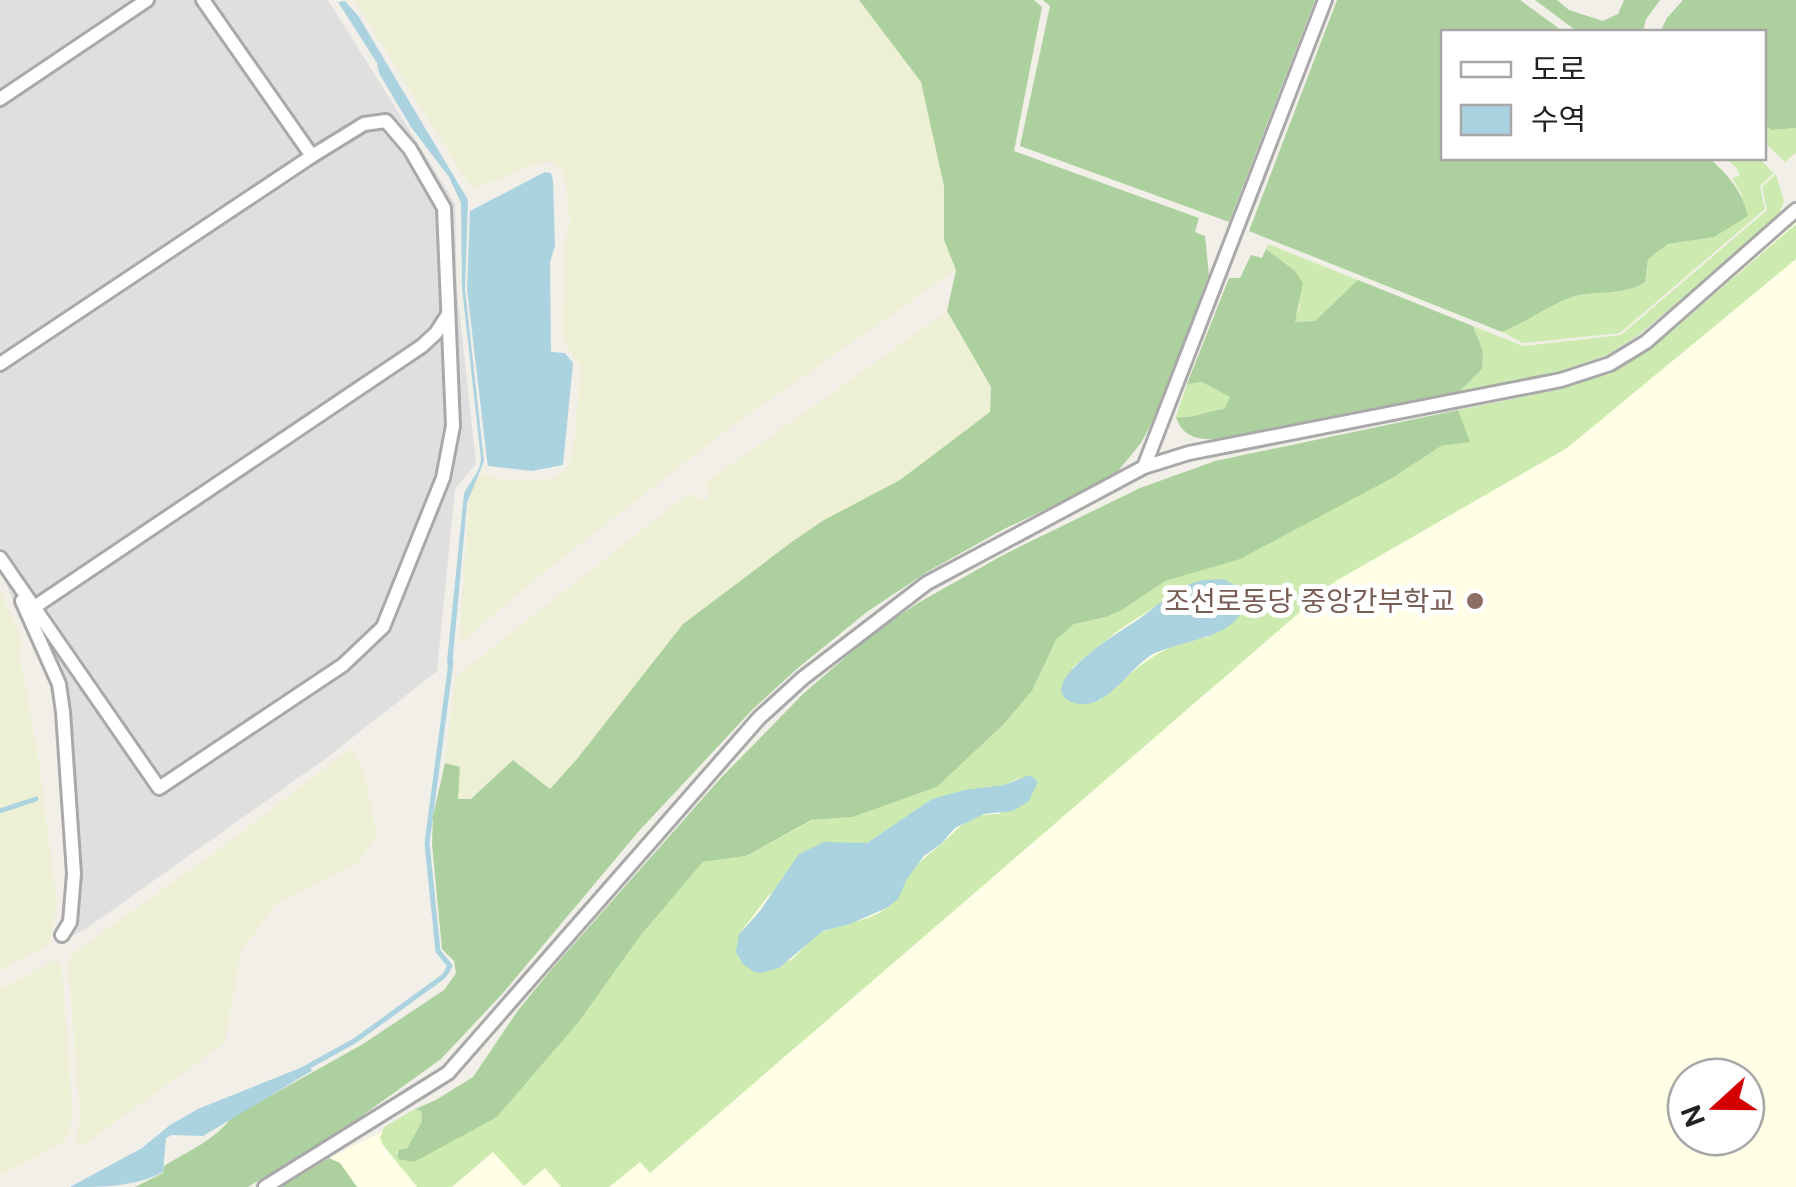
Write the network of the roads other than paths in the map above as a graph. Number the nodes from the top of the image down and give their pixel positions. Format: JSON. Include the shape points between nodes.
{"nodes":[{"id":1,"x":146,"y":0,"type":"edge"},
{"id":2,"x":203,"y":0,"type":"edge"},
{"id":3,"x":1325,"y":0,"type":"edge"},
{"id":4,"x":0,"y":100,"type":"edge"},
{"id":5,"x":312,"y":156,"type":"junction"},
{"id":6,"x":1796,"y":210,"type":"edge"},
{"id":7,"x":448,"y":314,"type":"junction"},
{"id":8,"x":0,"y":364,"type":"edge"},
{"id":9,"x":1144,"y":467,"type":"junction"},
{"id":10,"x":0,"y":558,"type":"edge"},
{"id":11,"x":9,"y":572,"type":"junction"},
{"id":12,"x":33,"y":608,"type":"junction"},
{"id":13,"x":62,"y":935,"type":"dead end"},
{"id":14,"x":265,"y":1187,"type":"edge"}],
"edges":[{"from":1,"to":4,"type":"street"},
{"from":2,"to":5,"type":"street"},
{"from":3,"to":9,"type":"street"},
{"from":5,"to":7,"type":"street","via":[[373,121],[386,121],[398,132],[444,208]]},
{"from":5,"to":8,"type":"street"},
{"from":6,"to":9,"type":"street","via":[[1646,342],[1610,364],[1561,380],[1232,443]]},
{"from":7,"to":12,"type":"street","via":[[422,346]]},
{"from":7,"to":12,"type":"street","via":[[449,458],[383,628],[343,665],[160,788]]},
{"from":9,"to":14,"type":"street","via":[[927,583],[803,678],[759,718],[448,1072]]},
{"from":10,"to":11,"type":"street"},
{"from":11,"to":12,"type":"street"},
{"from":11,"to":13,"type":"street","via":[[59,684],[74,874],[70,922]]}]}
